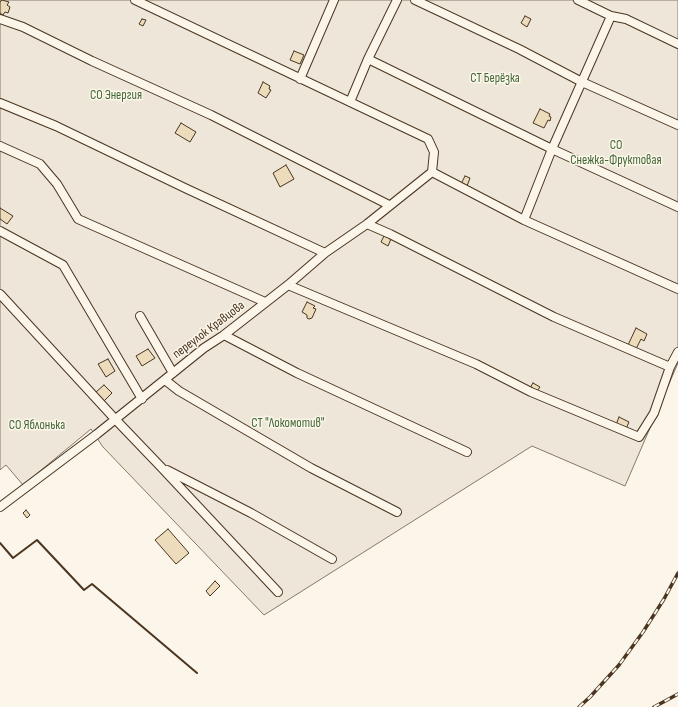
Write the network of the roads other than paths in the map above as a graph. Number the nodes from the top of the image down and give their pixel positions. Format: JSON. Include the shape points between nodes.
{"nodes":[{"id":1,"x":135,"y":0,"type":"edge"},
{"id":2,"x":334,"y":0,"type":"edge"},
{"id":3,"x":397,"y":0,"type":"edge"},
{"id":4,"x":415,"y":0,"type":"edge"},
{"id":5,"x":578,"y":0,"type":"edge"},
{"id":6,"x":611,"y":16,"type":"junction"},
{"id":7,"x":0,"y":19,"type":"edge"},
{"id":8,"x":678,"y":44,"type":"edge"},
{"id":9,"x":368,"y":58,"type":"junction"},
{"id":10,"x":300,"y":80,"type":"junction"},
{"id":11,"x":582,"y":82,"type":"junction"},
{"id":12,"x":350,"y":102,"type":"junction"},
{"id":13,"x":0,"y":103,"type":"edge"},
{"id":14,"x":678,"y":125,"type":"edge"},
{"id":15,"x":0,"y":146,"type":"edge"},
{"id":16,"x":552,"y":149,"type":"junction"},
{"id":17,"x":432,"y":172,"type":"junction"},
{"id":18,"x":389,"y":205,"type":"junction"},
{"id":19,"x":678,"y":207,"type":"edge"},
{"id":20,"x":524,"y":220,"type":"junction"},
{"id":21,"x":367,"y":224,"type":"junction"},
{"id":22,"x":0,"y":230,"type":"edge"},
{"id":23,"x":325,"y":253,"type":"junction"},
{"id":24,"x":288,"y":286,"type":"junction"},
{"id":25,"x":678,"y":289,"type":"edge"},
{"id":26,"x":0,"y":294,"type":"edge"},
{"id":27,"x":265,"y":302,"type":"junction"},
{"id":28,"x":140,"y":316,"type":"dead end"},
{"id":29,"x":224,"y":335,"type":"junction"},
{"id":30,"x":678,"y":352,"type":"edge"},
{"id":31,"x":670,"y":367,"type":"junction"},
{"id":32,"x":173,"y":372,"type":"junction"},
{"id":33,"x":165,"y":380,"type":"junction"},
{"id":34,"x":142,"y":399,"type":"junction"},
{"id":35,"x":115,"y":419,"type":"junction"},
{"id":36,"x":467,"y":452,"type":"dead end"},
{"id":37,"x":161,"y":467,"type":"junction"},
{"id":38,"x":0,"y":507,"type":"edge"},
{"id":39,"x":397,"y":512,"type":"dead end"},
{"id":40,"x":332,"y":559,"type":"dead end"},
{"id":41,"x":278,"y":592,"type":"dead end"}],
"edges":[{"from":1,"to":10,"type":"street"},
{"from":2,"to":10,"type":"street"},
{"from":3,"to":9,"type":"street"},
{"from":4,"to":11,"type":"street"},
{"from":5,"to":6,"type":"street"},
{"from":6,"to":8,"type":"street","via":[[626,19]]},
{"from":6,"to":11,"type":"street"},
{"from":7,"to":18,"type":"street","via":[[211,115]]},
{"from":9,"to":12,"type":"street"},
{"from":9,"to":16,"type":"street"},
{"from":10,"to":12,"type":"street"},
{"from":11,"to":14,"type":"street"},
{"from":11,"to":16,"type":"street"},
{"from":12,"to":17,"type":"street","via":[[428,139],[434,152]]},
{"from":13,"to":23,"type":"street","via":[[56,126]]},
{"from":15,"to":27,"type":"street","via":[[40,164],[57,184],[78,219]]},
{"from":16,"to":19,"type":"street"},
{"from":16,"to":20,"type":"street"},
{"from":17,"to":18,"type":"street","name":"переулок Кравцова"},
{"from":17,"to":20,"type":"street"},
{"from":18,"to":21,"type":"street","name":"переулок Кравцова"},
{"from":20,"to":25,"type":"street"},
{"from":21,"to":23,"type":"street","name":"переулок Кравцова"},
{"from":21,"to":31,"type":"street","via":[[554,317]]},
{"from":22,"to":34,"type":"street","via":[[63,265]]},
{"from":23,"to":24,"type":"street","name":"переулок Кравцова"},
{"from":24,"to":27,"type":"street","name":"переулок Кравцова"},
{"from":24,"to":31,"type":"street","via":[[476,364],[531,392],[639,437],[654,413]]},
{"from":26,"to":35,"type":"street"},
{"from":27,"to":29,"type":"street","name":"переулок Кравцова"},
{"from":28,"to":32,"type":"street"},
{"from":29,"to":32,"type":"street","name":"переулок Кравцова"},
{"from":29,"to":36,"type":"street","via":[[297,373]]},
{"from":30,"to":31,"type":"street"},
{"from":32,"to":33,"type":"street","name":"переулок Кравцова"},
{"from":33,"to":34,"type":"street","name":"переулок Кравцова"},
{"from":33,"to":39,"type":"street","via":[[311,468]]},
{"from":34,"to":35,"type":"street","name":"переулок Кравцова"},
{"from":35,"to":37,"type":"street"},
{"from":35,"to":38,"type":"street","name":"переулок Кравцова"},
{"from":37,"to":40,"type":"street","via":[[251,513]]},
{"from":37,"to":41,"type":"street"}]}
